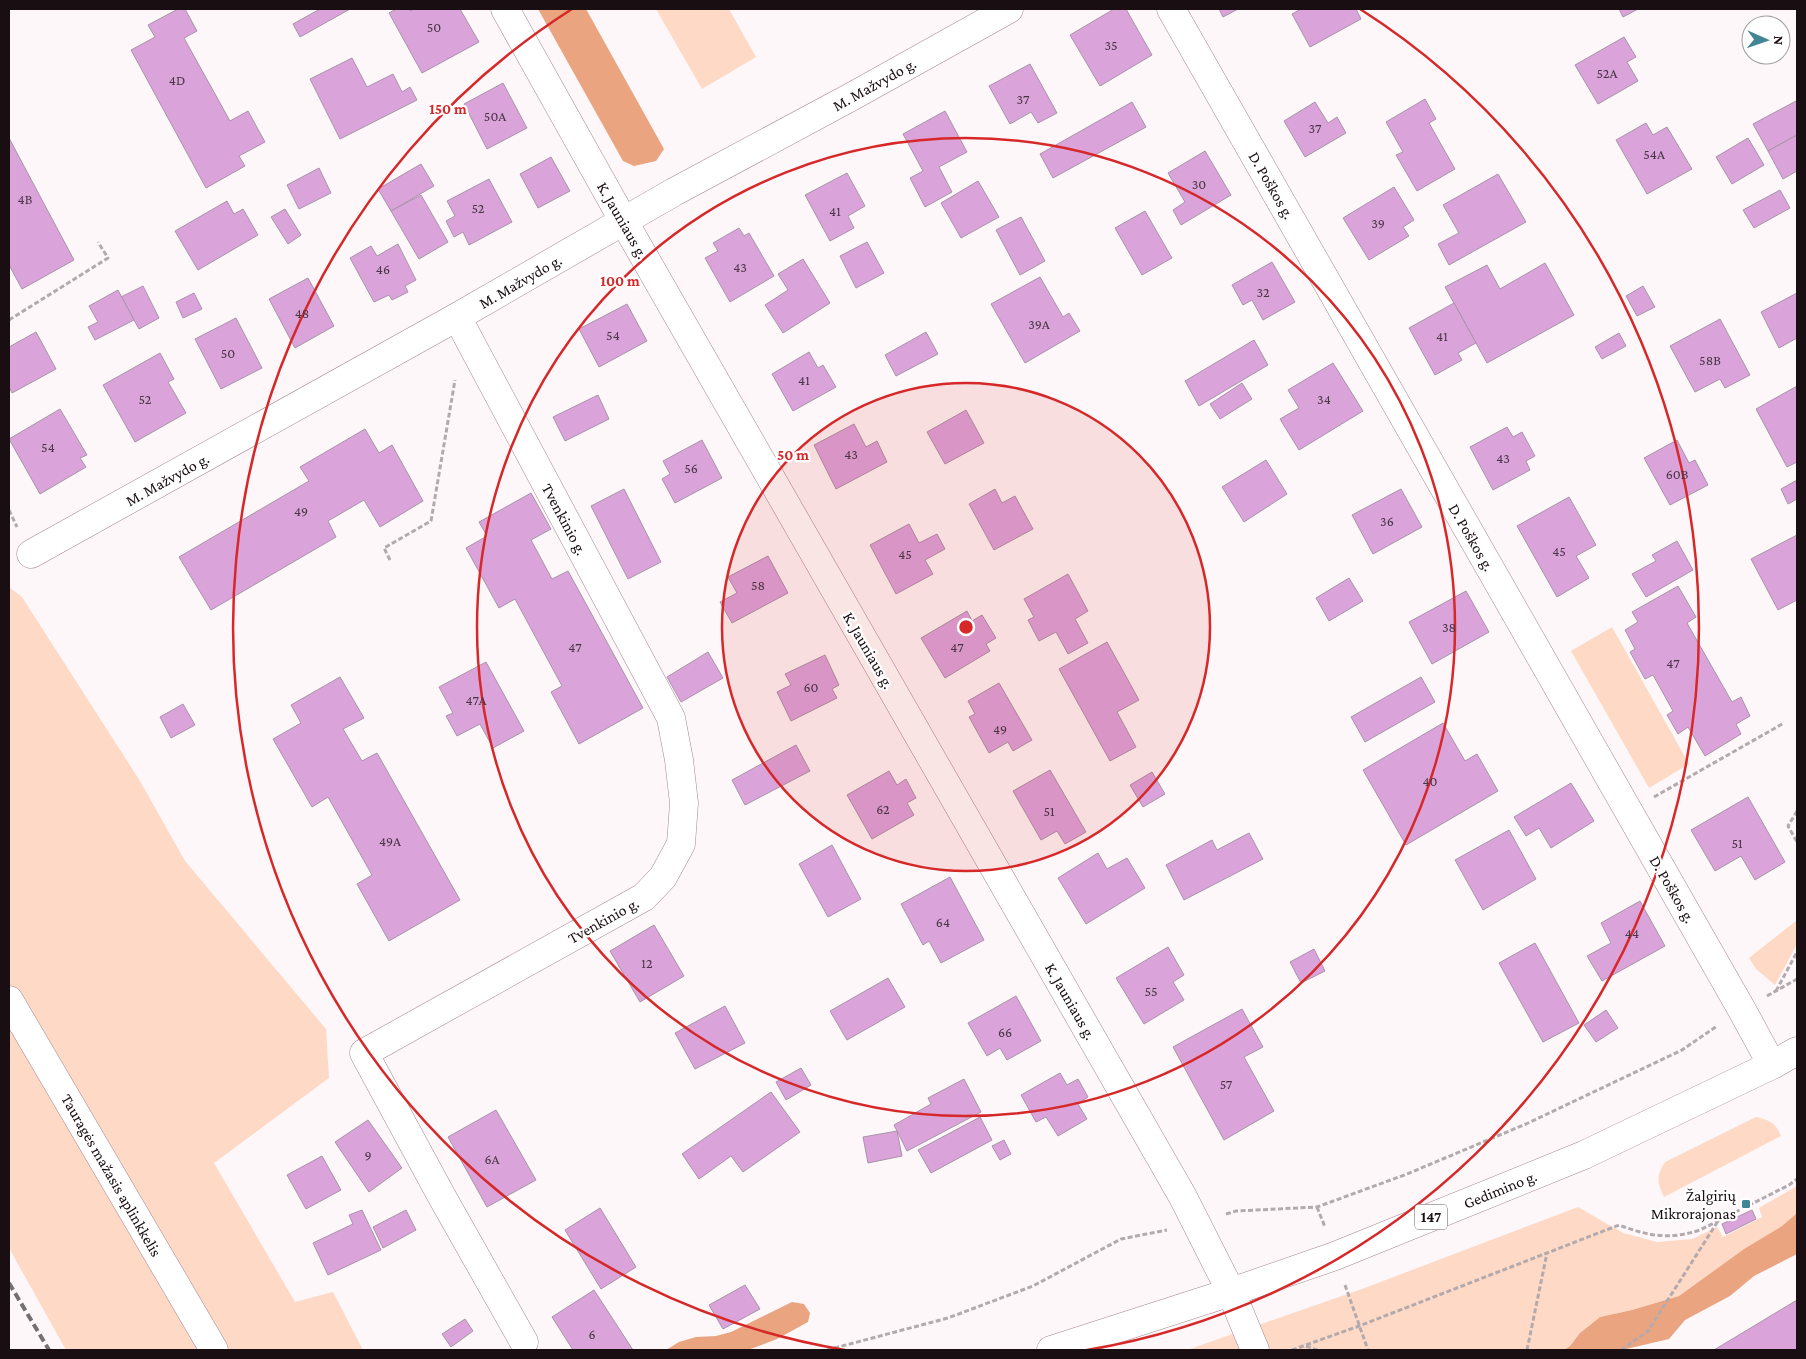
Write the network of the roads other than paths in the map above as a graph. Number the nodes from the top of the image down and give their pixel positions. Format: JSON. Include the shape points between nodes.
{"nodes":[{"id":1,"x":505,"y":9,"type":"edge"},
{"id":2,"x":1009,"y":9,"type":"edge"},
{"id":3,"x":1172,"y":9,"type":"edge"},
{"id":4,"x":623,"y":220,"type":"junction"},
{"id":5,"x":457,"y":317,"type":"junction"},
{"id":6,"x":31,"y":554,"type":"dead end"},
{"id":7,"x":9,"y":1000,"type":"edge"},
{"id":8,"x":1797,"y":1051,"type":"edge"},
{"id":9,"x":1772,"y":1065,"type":"junction"},
{"id":10,"x":1231,"y":1292,"type":"junction"},
{"id":11,"x":524,"y":1342,"type":"dead end"},
{"id":12,"x":214,"y":1350,"type":"edge"},
{"id":13,"x":1051,"y":1350,"type":"edge"},
{"id":14,"x":1255,"y":1350,"type":"edge"}],
"edges":[{"from":1,"to":4,"type":"street","name":"K. Jauniaus g."},
{"from":2,"to":4,"type":"street","name":"M. Mažvydo g."},
{"from":3,"to":9,"type":"street","name":"D. Poškos g."},
{"from":4,"to":5,"type":"street","name":"M. Mažvydo g."},
{"from":4,"to":10,"type":"street","name":"K. Jauniaus g.","via":[[1196,1221]]},
{"from":5,"to":6,"type":"street","name":"M. Mažvydo g."},
{"from":5,"to":11,"type":"street","name":"Tvenkinio g.","via":[[671,718],[684,803],[681,844],[663,877],[644,897],[364,1053]]},
{"from":7,"to":12,"type":"street","name":"Tauragės mažasis aplinkkelis"},
{"from":8,"to":9,"type":"street","name":"Gedimino g.","number":"147"},
{"from":9,"to":10,"type":"street","name":"Gedimino g.","number":"147","via":[[1584,1155],[1335,1256]]},
{"from":10,"to":13,"type":"street","name":"Gedimino g.","number":"147"},
{"from":10,"to":14,"type":"street"}]}
